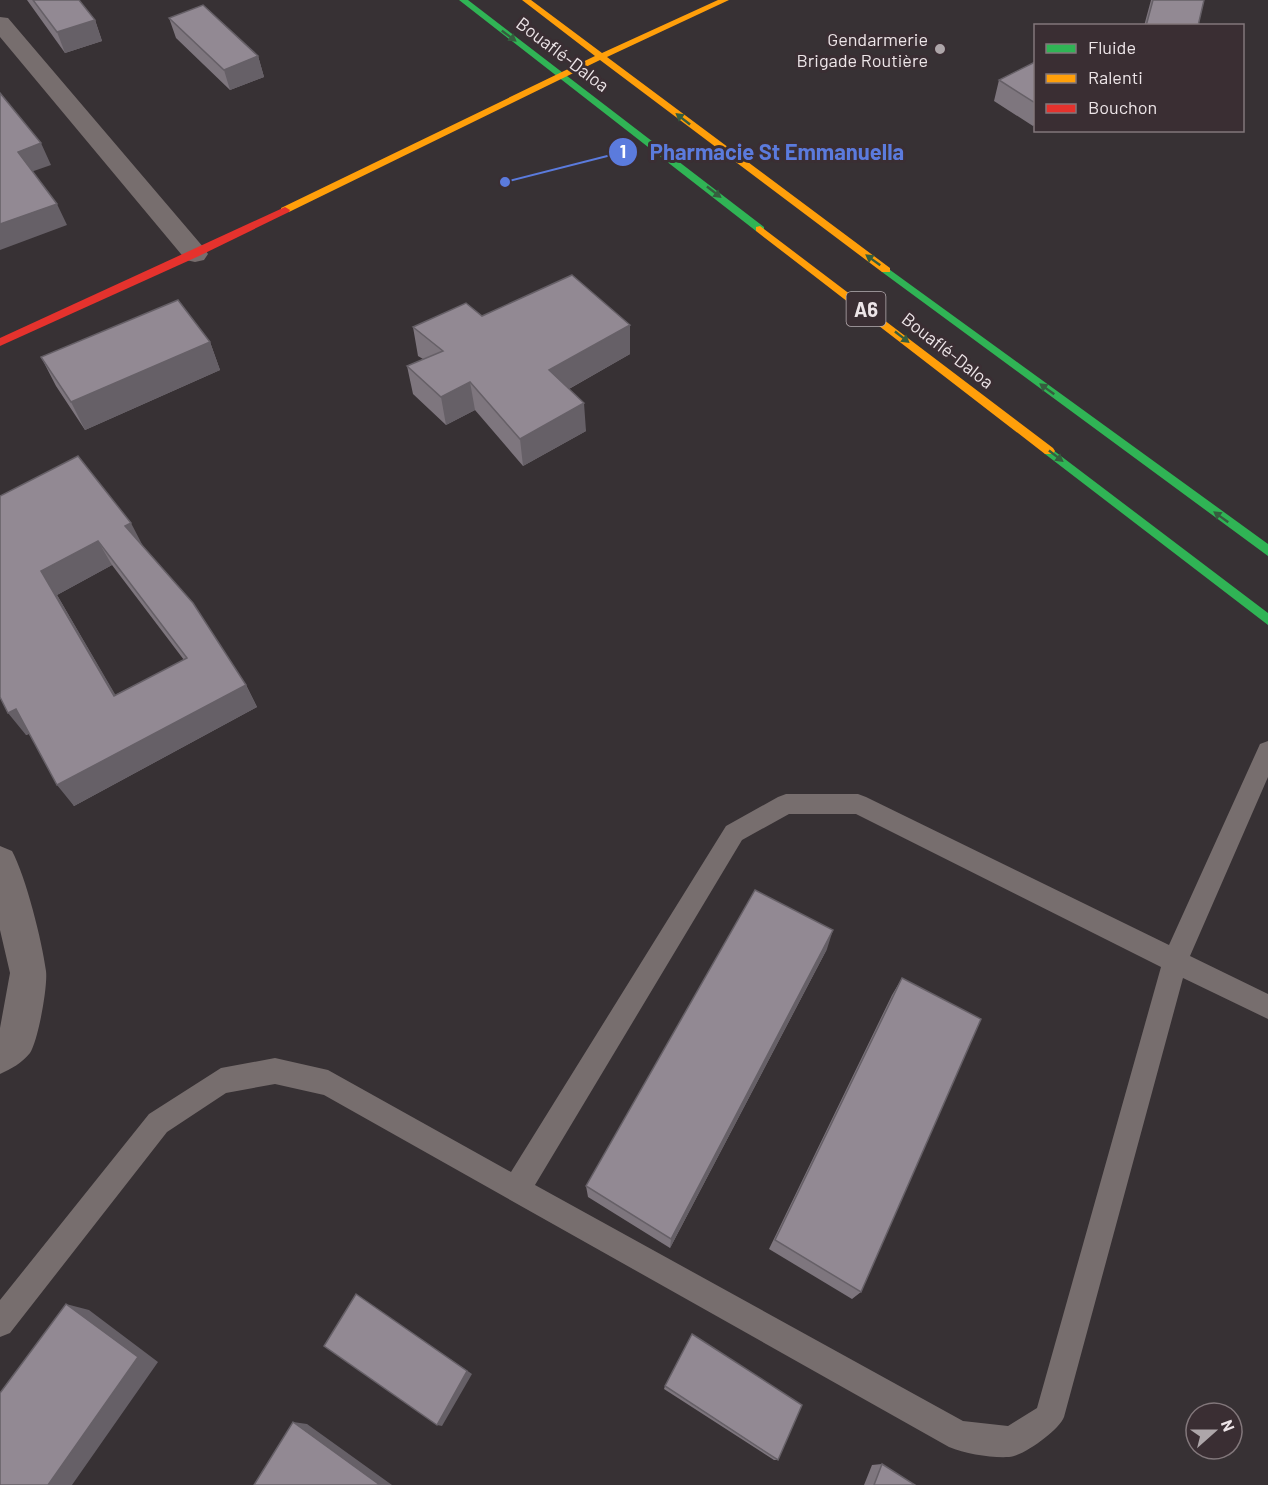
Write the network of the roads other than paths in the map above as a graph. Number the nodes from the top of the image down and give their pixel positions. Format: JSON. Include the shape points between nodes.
{"nodes":[{"id":1,"x":463,"y":0,"type":"edge"},
{"id":2,"x":526,"y":0,"type":"edge"},
{"id":3,"x":725,"y":0,"type":"edge"},
{"id":4,"x":0,"y":23,"type":"edge"},
{"id":5,"x":601,"y":56,"type":"junction"},
{"id":6,"x":560,"y":75,"type":"junction"},
{"id":7,"x":195,"y":254,"type":"junction"},
{"id":8,"x":0,"y":342,"type":"edge"},
{"id":9,"x":1268,"y":551,"type":"edge"},
{"id":10,"x":1268,"y":620,"type":"edge"},
{"id":11,"x":1268,"y":751,"type":"edge"},
{"id":12,"x":0,"y":862,"type":"edge"},
{"id":13,"x":1175,"y":961,"type":"junction"},
{"id":14,"x":1268,"y":1007,"type":"edge"},
{"id":15,"x":0,"y":1055,"type":"edge"},
{"id":16,"x":516,"y":1190,"type":"junction"},
{"id":17,"x":0,"y":1323,"type":"edge"}],
"edges":[{"from":1,"to":6,"type":"main road","name":"Bouaflé-Daloa","number":"A6","one_way":true},
{"from":2,"to":5,"type":"main road","name":"Bouaflé-Daloa","number":"A6"},
{"from":3,"to":5,"type":"main road"},
{"from":4,"to":7,"type":"street"},
{"from":5,"to":6,"type":"main road"},
{"from":9,"to":5,"type":"main road","name":"Bouaflé-Daloa","number":"A6","one_way":true},
{"from":6,"to":7,"type":"main road"},
{"from":6,"to":10,"type":"main road","name":"Bouaflé-Daloa","number":"A6","one_way":true},
{"from":7,"to":8,"type":"main road"},
{"from":11,"to":13,"type":"lane"},
{"from":12,"to":15,"type":"street","via":[[28,974],[16,1039]]},
{"from":13,"to":14,"type":"lane"},
{"from":13,"to":16,"type":"lane","via":[[858,804],[786,804],[734,833]]},
{"from":13,"to":16,"type":"lane","via":[[1049,1418],[1011,1442],[960,1436]]},
{"from":16,"to":17,"type":"lane","via":[[328,1083],[275,1071],[221,1081],[158,1123]]}]}
